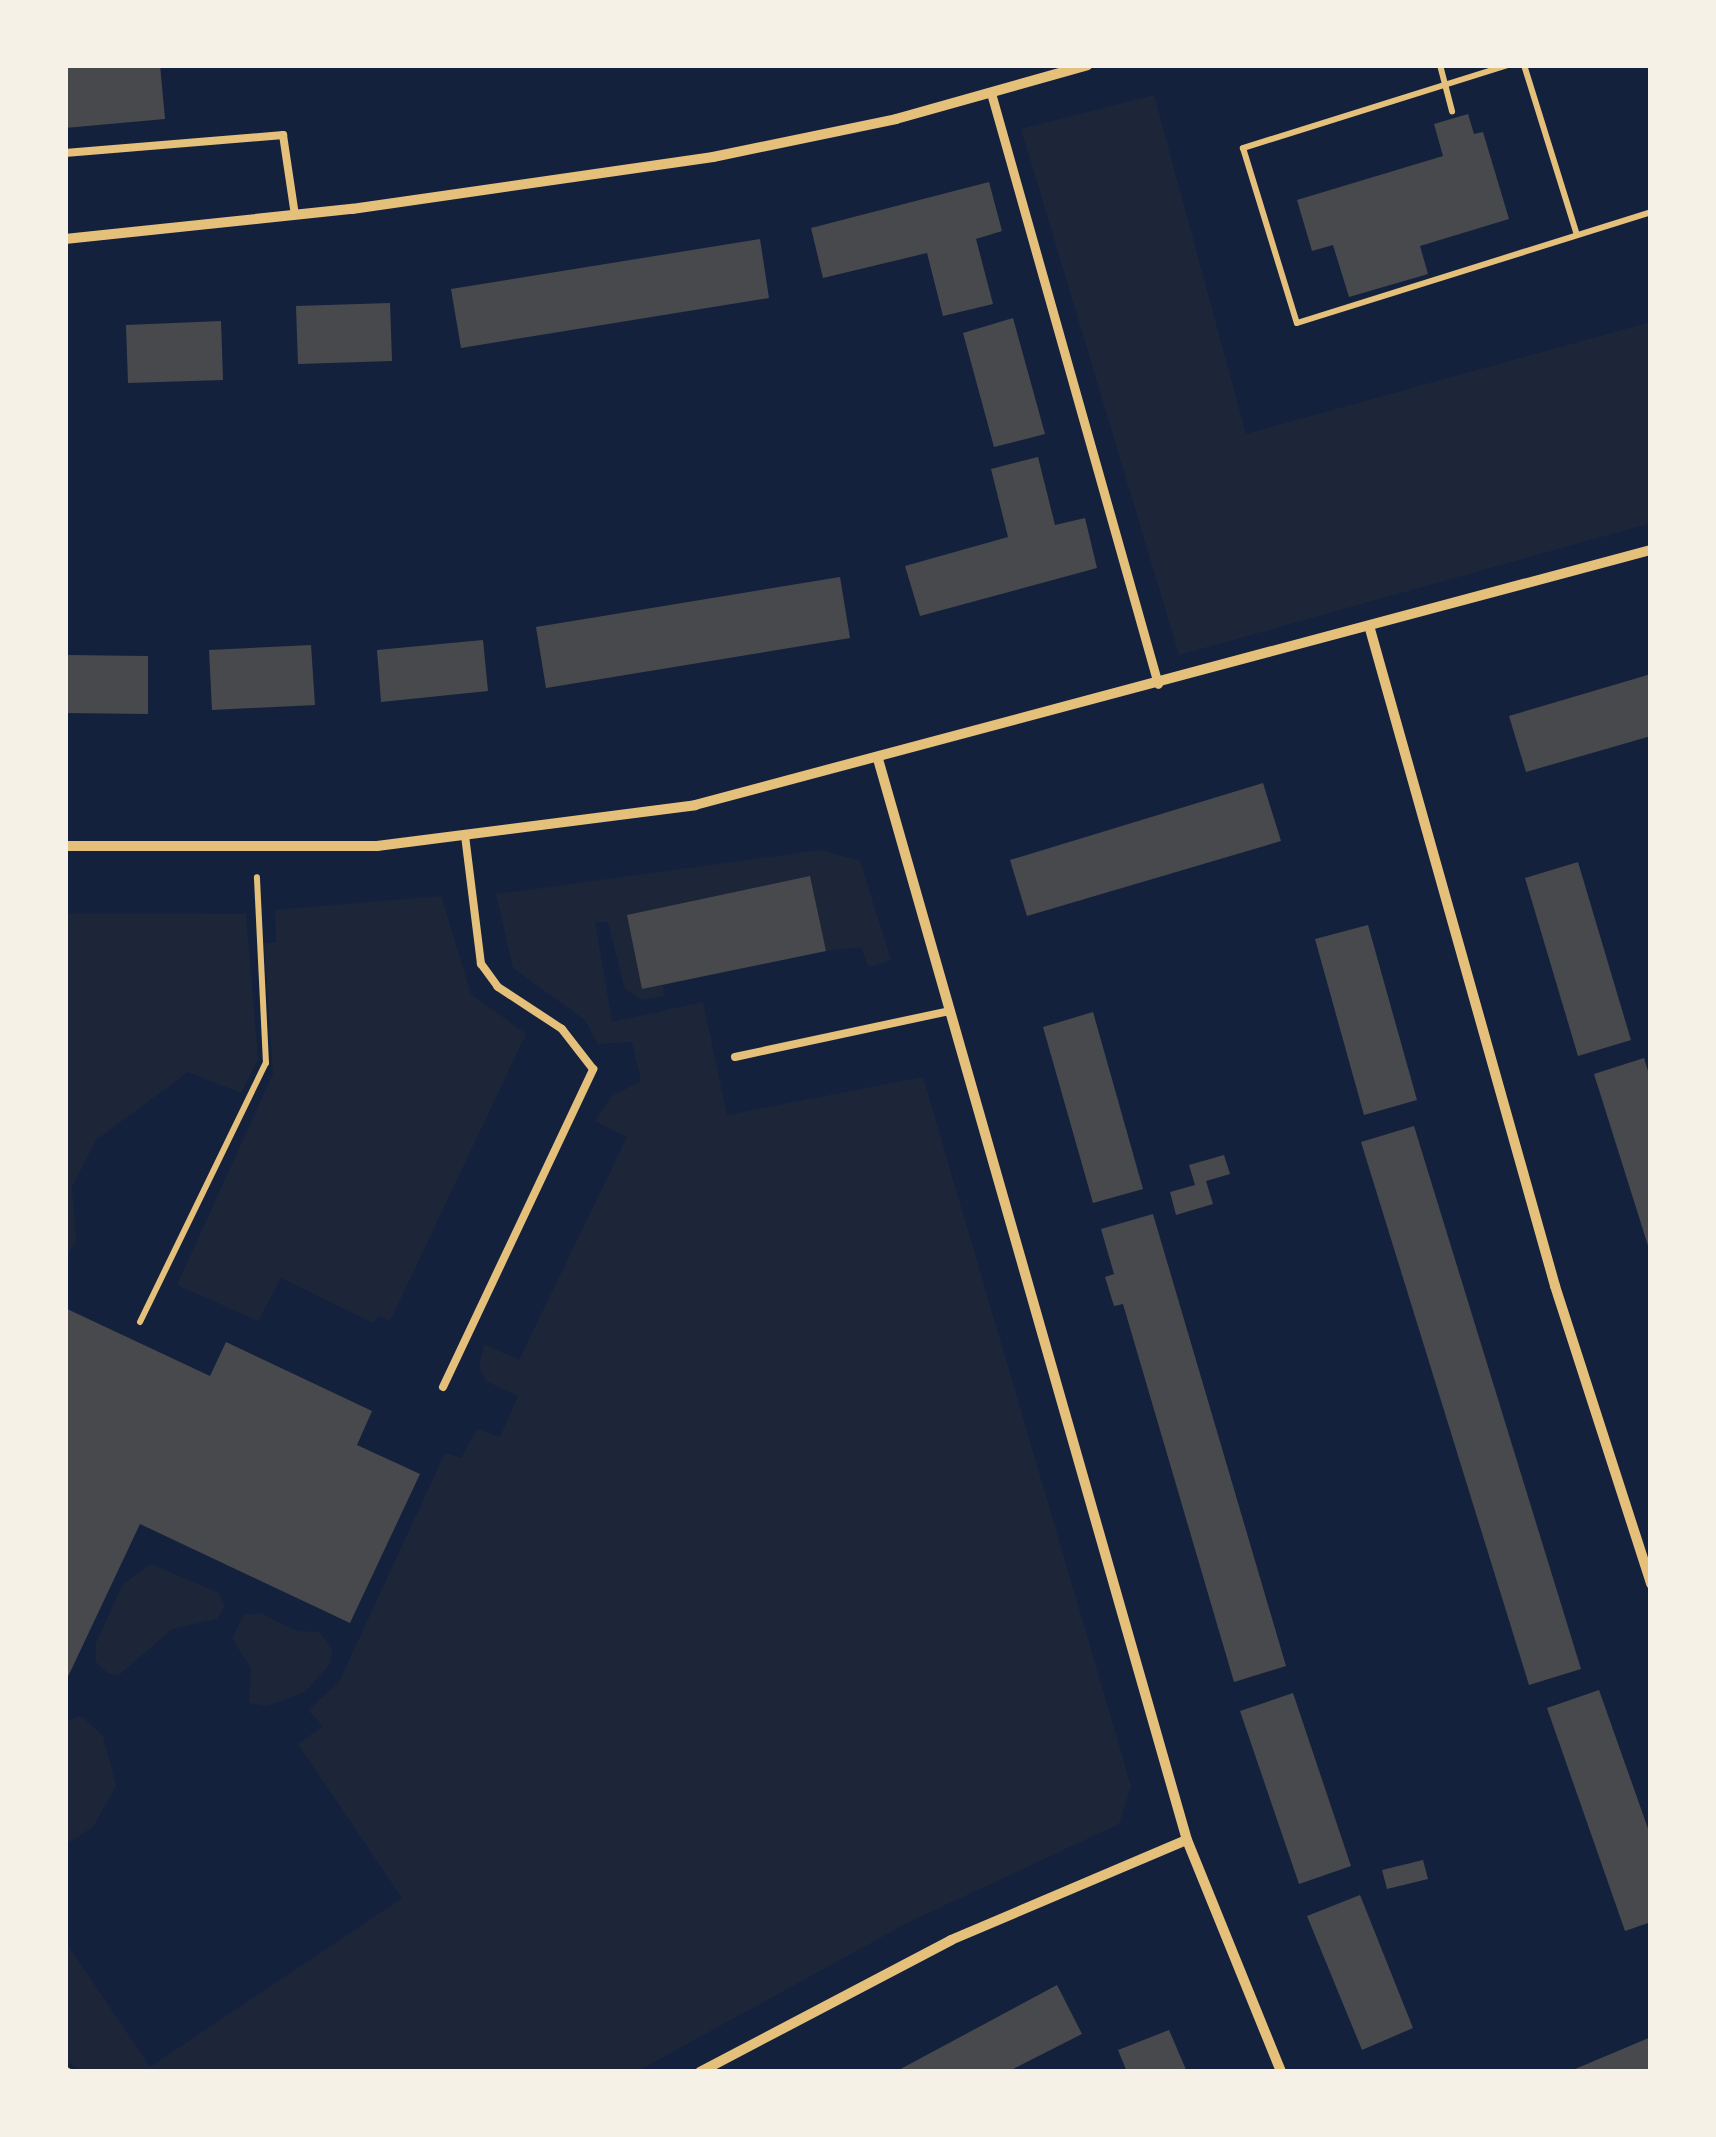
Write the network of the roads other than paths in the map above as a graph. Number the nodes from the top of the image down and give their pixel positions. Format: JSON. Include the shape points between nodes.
{"nodes":[{"id":1,"x":1029,"y":65,"type":"edge"},
{"id":2,"x":1088,"y":65,"type":"edge"},
{"id":3,"x":1034,"y":80,"type":"junction"},
{"id":4,"x":991,"y":92,"type":"junction"},
{"id":5,"x":65,"y":153,"type":"edge"},
{"id":6,"x":295,"y":215,"type":"junction"},
{"id":7,"x":65,"y":239,"type":"edge"},
{"id":8,"x":1651,"y":550,"type":"edge"},
{"id":9,"x":1370,"y":629,"type":"junction"},
{"id":10,"x":1158,"y":684,"type":"junction"},
{"id":11,"x":878,"y":759,"type":"junction"},
{"id":12,"x":464,"y":835,"type":"junction"},
{"id":13,"x":65,"y":846,"type":"edge"},
{"id":14,"x":949,"y":1011,"type":"junction"},
{"id":15,"x":735,"y":1056,"type":"dead end"},
{"id":16,"x":443,"y":1387,"type":"dead end"},
{"id":17,"x":1651,"y":1584,"type":"edge"},
{"id":18,"x":1187,"y":1840,"type":"junction"},
{"id":19,"x":700,"y":2072,"type":"edge"},
{"id":20,"x":1280,"y":2072,"type":"edge"}],
"edges":[{"from":1,"to":3,"type":"street"},
{"from":2,"to":3,"type":"street"},
{"from":3,"to":4,"type":"street"},
{"from":4,"to":6,"type":"street","via":[[713,157]]},
{"from":4,"to":10,"type":"street"},
{"from":5,"to":6,"type":"lane","via":[[283,135]]},
{"from":6,"to":7,"type":"street"},
{"from":8,"to":9,"type":"street"},
{"from":9,"to":10,"type":"street"},
{"from":9,"to":17,"type":"street","via":[[1554,1286]]},
{"from":10,"to":11,"type":"street"},
{"from":11,"to":12,"type":"street","via":[[695,805]]},
{"from":11,"to":14,"type":"street"},
{"from":12,"to":13,"type":"street","via":[[377,846]]},
{"from":12,"to":16,"type":"lane","via":[[482,964],[498,987],[562,1029],[593,1069]]},
{"from":14,"to":15,"type":"lane"},
{"from":14,"to":18,"type":"street"},
{"from":18,"to":19,"type":"street","via":[[951,1940]]},
{"from":18,"to":20,"type":"street"}]}
